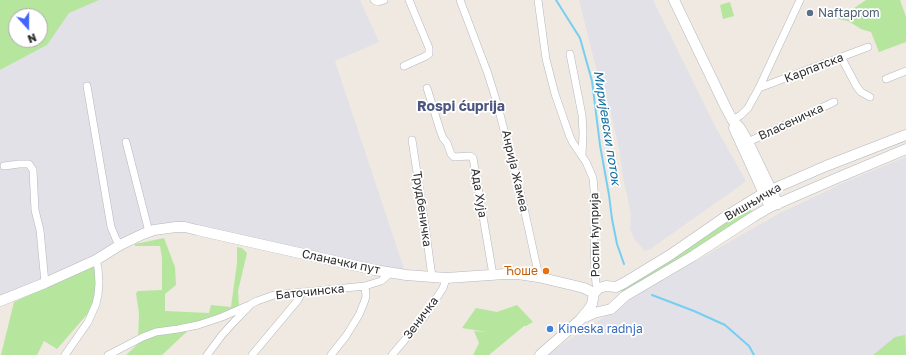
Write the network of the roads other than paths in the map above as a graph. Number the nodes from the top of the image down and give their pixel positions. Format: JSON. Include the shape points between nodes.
{"nodes":[{"id":1,"x":374,"y":0,"type":"edge"},
{"id":2,"x":384,"y":0,"type":"edge"},
{"id":3,"x":409,"y":0,"type":"edge"},
{"id":4,"x":460,"y":0,"type":"edge"},
{"id":5,"x":538,"y":0,"type":"edge"},
{"id":6,"x":674,"y":0,"type":"edge"},
{"id":7,"x":800,"y":0,"type":"edge"},
{"id":8,"x":868,"y":47,"type":"dead end"},
{"id":9,"x":570,"y":54,"type":"dead end"},
{"id":10,"x":841,"y":57,"type":"junction"},
{"id":11,"x":404,"y":66,"type":"dead end"},
{"id":12,"x":906,"y":71,"type":"edge"},
{"id":13,"x":886,"y":79,"type":"dead end"},
{"id":14,"x":87,"y":86,"type":"dead end"},
{"id":15,"x":427,"y":88,"type":"dead end"},
{"id":16,"x":759,"y":88,"type":"junction"},
{"id":17,"x":870,"y":97,"type":"dead end"},
{"id":18,"x":834,"y":102,"type":"dead end"},
{"id":19,"x":733,"y":121,"type":"junction"},
{"id":20,"x":906,"y":135,"type":"edge"},
{"id":21,"x":412,"y":140,"type":"dead end"},
{"id":22,"x":126,"y":142,"type":"dead end"},
{"id":23,"x":748,"y":142,"type":"junction"},
{"id":24,"x":906,"y":149,"type":"edge"},
{"id":25,"x":582,"y":155,"type":"junction"},
{"id":26,"x":4,"y":166,"type":"dead end"},
{"id":27,"x":768,"y":191,"type":"junction"},
{"id":28,"x":774,"y":206,"type":"junction"},
{"id":29,"x":149,"y":232,"type":"junction"},
{"id":30,"x":120,"y":245,"type":"junction"},
{"id":31,"x":96,"y":260,"type":"junction"},
{"id":32,"x":390,"y":273,"type":"junction"},
{"id":33,"x":493,"y":275,"type":"junction"},
{"id":34,"x":432,"y":277,"type":"junction"},
{"id":35,"x":538,"y":277,"type":"junction"},
{"id":36,"x":446,"y":278,"type":"junction"},
{"id":37,"x":45,"y":283,"type":"junction"},
{"id":38,"x":365,"y":286,"type":"junction"},
{"id":39,"x":302,"y":292,"type":"junction"},
{"id":40,"x":599,"y":292,"type":"junction"},
{"id":41,"x":0,"y":301,"type":"edge"},
{"id":42,"x":251,"y":304,"type":"junction"},
{"id":43,"x":616,"y":304,"type":"junction"},
{"id":44,"x":605,"y":311,"type":"junction"},
{"id":45,"x":580,"y":320,"type":"junction"},
{"id":46,"x":65,"y":355,"type":"edge"},
{"id":47,"x":108,"y":355,"type":"edge"},
{"id":48,"x":207,"y":355,"type":"edge"},
{"id":49,"x":252,"y":355,"type":"edge"},
{"id":50,"x":332,"y":355,"type":"edge"},
{"id":51,"x":392,"y":355,"type":"edge"},
{"id":52,"x":540,"y":355,"type":"edge"}],
"edges":[{"from":1,"to":2,"type":"street"},
{"from":3,"to":11,"type":"street","via":[[429,51],[426,56]]},
{"from":4,"to":35,"type":"street","name":"Анрија Жамеа","via":[[497,103],[522,199]]},
{"from":5,"to":25,"type":"street","name":"Роспи ћуприја","via":[[546,59],[555,94],[570,137]]},
{"from":6,"to":19,"type":"street"},
{"from":7,"to":16,"type":"street"},
{"from":8,"to":10,"type":"street","name":"Карпатска"},
{"from":9,"to":25,"type":"street","via":[[582,115]]},
{"from":10,"to":16,"type":"street","name":"Карпатска"},
{"from":10,"to":17,"type":"street","via":[[857,87]]},
{"from":12,"to":13,"type":"street"},
{"from":14,"to":30,"type":"street","via":[[111,227]]},
{"from":15,"to":33,"type":"street","name":"Ада Хуја","via":[[440,130],[451,154],[473,158]]},
{"from":16,"to":19,"type":"street","via":[[748,108]]},
{"from":18,"to":23,"type":"street","name":"Власеничка"},
{"from":19,"to":23,"type":"street"},
{"from":19,"to":27,"type":"street","via":[[734,130]]},
{"from":20,"to":27,"type":"street","name":"Вишњичка"},
{"from":21,"to":34,"type":"street","name":"Трудбеничка"},
{"from":22,"to":29,"type":"street"},
{"from":23,"to":27,"type":"street"},
{"from":24,"to":28,"type":"street","name":"Вишњичка"},
{"from":25,"to":40,"type":"street","name":"Роспи ћуприја","via":[[591,172],[593,184],[596,213],[595,272]]},
{"from":26,"to":37,"type":"street","via":[[29,164],[33,170],[35,210],[40,230]]},
{"from":27,"to":28,"type":"street"},
{"from":27,"to":40,"type":"street","name":"Вишњичка","via":[[620,286]]},
{"from":28,"to":43,"type":"street","name":"Вишњичка","via":[[625,296]]},
{"from":29,"to":30,"type":"street","name":"Сланачки пут"},
{"from":29,"to":32,"type":"street","name":"Сланачки пут","via":[[185,228]]},
{"from":30,"to":31,"type":"street","name":"Сланачки пут"},
{"from":31,"to":37,"type":"street","name":"Сланачки пут"},
{"from":31,"to":46,"type":"street","via":[[99,283],[96,304],[88,322]]},
{"from":32,"to":34,"type":"street","name":"Сланачки пут"},
{"from":32,"to":38,"type":"street","name":"Баточинска","via":[[381,282]]},
{"from":33,"to":35,"type":"street","name":"Сланачки пут"},
{"from":33,"to":36,"type":"street","name":"Сланачки пут"},
{"from":34,"to":36,"type":"street","name":"Сланачки пут"},
{"from":35,"to":40,"type":"street","name":"Сланачки пут"},
{"from":36,"to":51,"type":"street","name":"Зеничка","via":[[424,317]]},
{"from":37,"to":41,"type":"street","name":"Сланачки пут"},
{"from":38,"to":39,"type":"street","name":"Баточинска"},
{"from":38,"to":50,"type":"street","via":[[366,296],[362,310]]},
{"from":39,"to":42,"type":"street","name":"Баточинска","via":[[274,295]]},
{"from":39,"to":49,"type":"street"},
{"from":40,"to":43,"type":"street","via":[[612,289],[617,294]]},
{"from":40,"to":44,"type":"street","via":[[596,306]]},
{"from":40,"to":45,"type":"street","name":"Вишњичка"},
{"from":42,"to":47,"type":"street","via":[[198,325],[156,332]]},
{"from":42,"to":48,"type":"street","name":"Баточинска"},
{"from":43,"to":44,"type":"street","name":"Вишњичка"},
{"from":44,"to":45,"type":"street","name":"Вишњичка"},
{"from":45,"to":52,"type":"street","name":"Вишњичка"}]}
